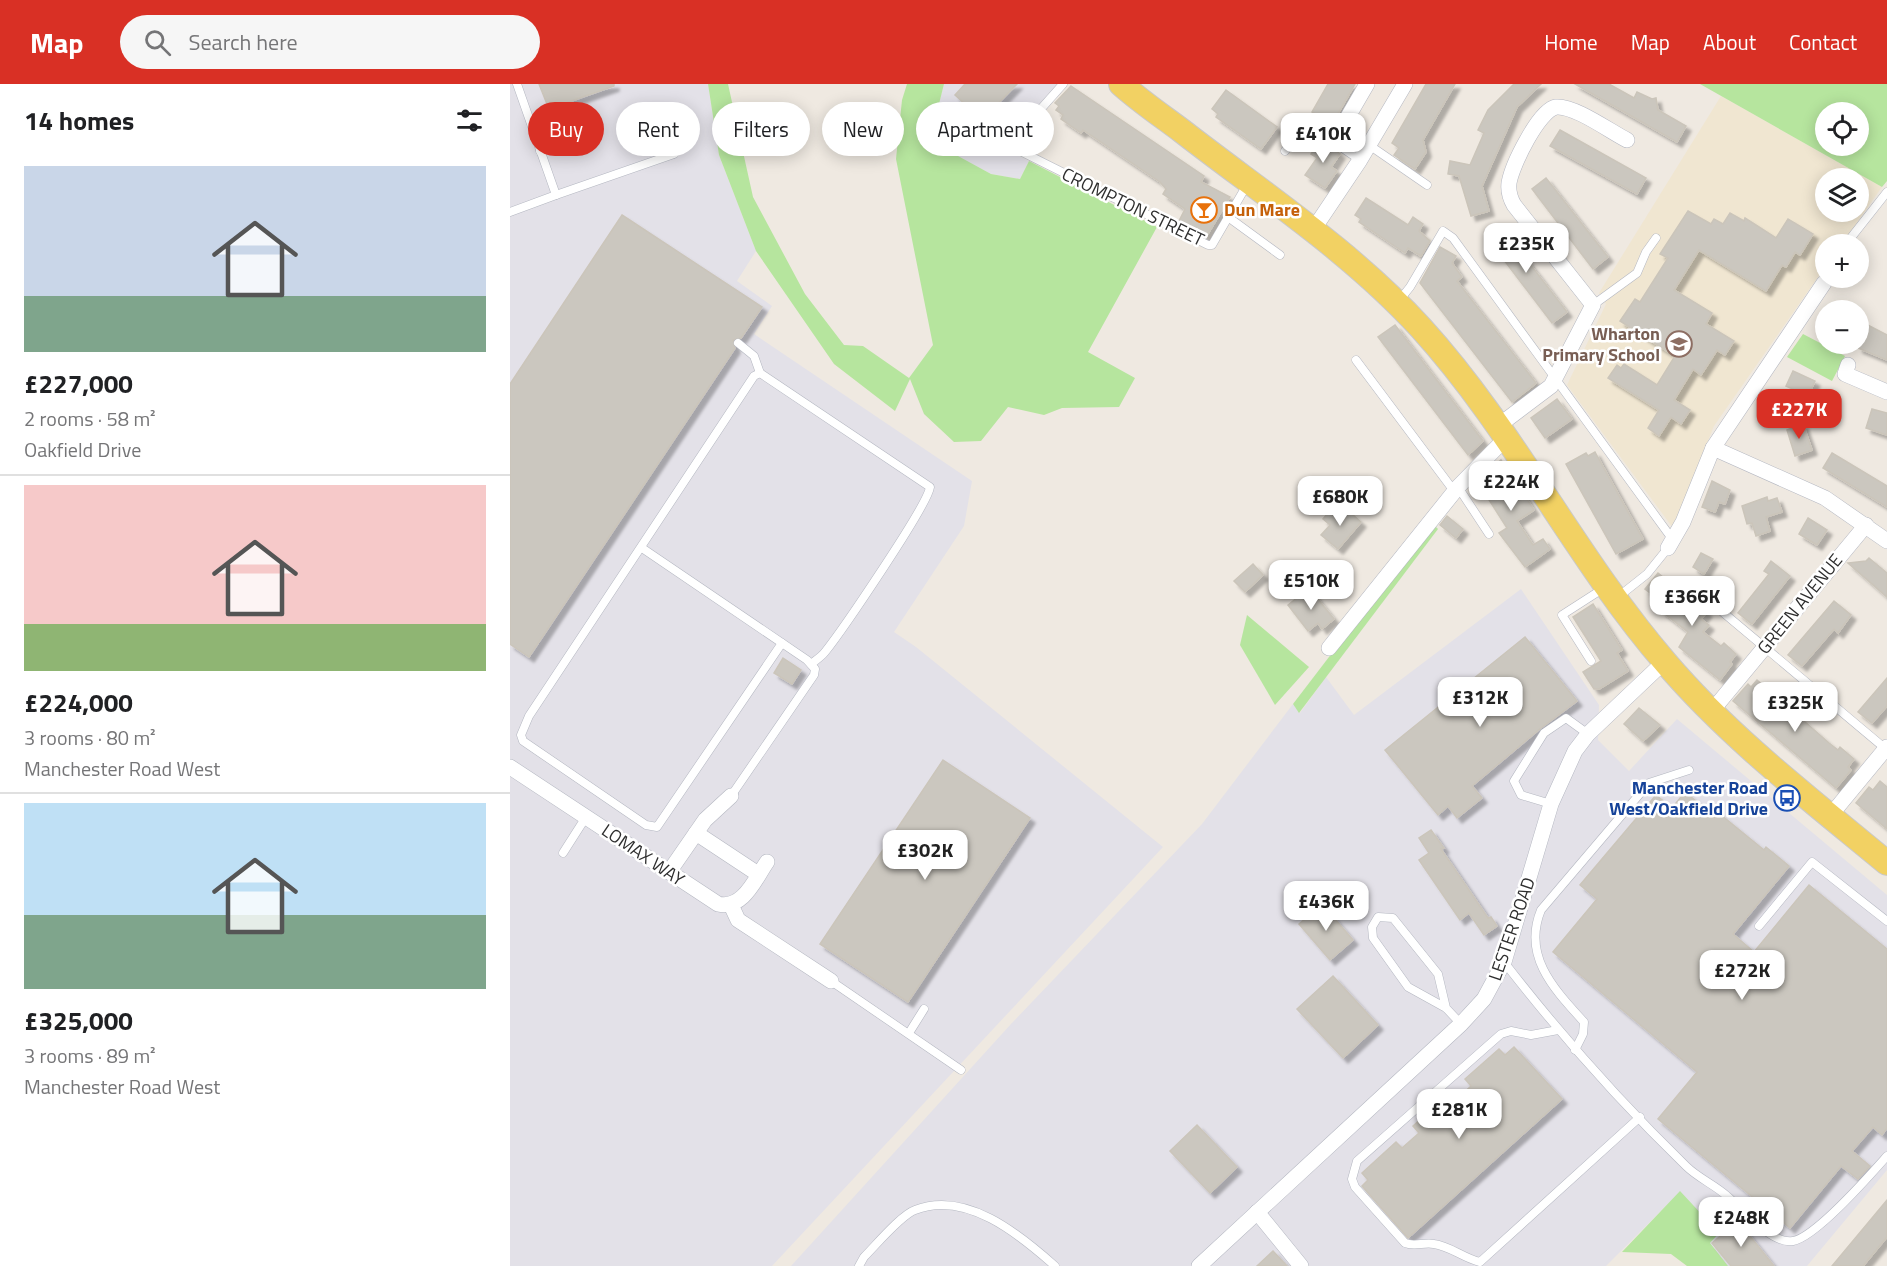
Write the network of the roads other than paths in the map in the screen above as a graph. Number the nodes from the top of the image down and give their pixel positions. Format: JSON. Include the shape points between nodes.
{"nodes":[{"id":1,"x":517,"y":84,"type":"edge"},
{"id":2,"x":1063,"y":84,"type":"edge"},
{"id":3,"x":1121,"y":84,"type":"edge"},
{"id":4,"x":1367,"y":84,"type":"edge"},
{"id":5,"x":1402,"y":85,"type":"edge"},
{"id":6,"x":1047,"y":102,"type":"edge"},
{"id":7,"x":528,"y":116,"type":"edge"},
{"id":8,"x":1342,"y":127,"type":"dead end"},
{"id":9,"x":1627,"y":140,"type":"dead end"},
{"id":10,"x":1369,"y":146,"type":"junction"},
{"id":11,"x":1285,"y":151,"type":"dead end"},
{"id":12,"x":542,"y":156,"type":"edge"},
{"id":13,"x":668,"y":156,"type":"edge"},
{"id":14,"x":1030,"y":156,"type":"edge"},
{"id":15,"x":1360,"y":160,"type":"junction"},
{"id":16,"x":1248,"y":183,"type":"junction"},
{"id":17,"x":1427,"y":184,"type":"dead end"},
{"id":18,"x":1887,"y":192,"type":"edge"},
{"id":19,"x":556,"y":195,"type":"junction"},
{"id":20,"x":510,"y":212,"type":"edge"},
{"id":21,"x":1228,"y":217,"type":"junction"},
{"id":22,"x":1313,"y":230,"type":"junction"},
{"id":23,"x":1854,"y":234,"type":"edge"},
{"id":24,"x":1656,"y":238,"type":"dead end"},
{"id":25,"x":1280,"y":255,"type":"dead end"},
{"id":26,"x":1820,"y":288,"type":"edge"},
{"id":27,"x":1397,"y":303,"type":"junction"},
{"id":28,"x":1593,"y":305,"type":"junction"},
{"id":29,"x":738,"y":343,"type":"dead end"},
{"id":30,"x":1356,"y":360,"type":"dead end"},
{"id":31,"x":1848,"y":365,"type":"dead end"},
{"id":32,"x":760,"y":373,"type":"junction"},
{"id":33,"x":1555,"y":380,"type":"junction"},
{"id":34,"x":1887,"y":392,"type":"edge"},
{"id":35,"x":1502,"y":432,"type":"junction"},
{"id":36,"x":1713,"y":448,"type":"junction"},
{"id":37,"x":1456,"y":489,"type":"junction"},
{"id":38,"x":1866,"y":525,"type":"junction"},
{"id":39,"x":1489,"y":534,"type":"dead end"},
{"id":40,"x":1887,"y":541,"type":"edge"},
{"id":41,"x":1670,"y":544,"type":"junction"},
{"id":42,"x":642,"y":548,"type":"junction"},
{"id":43,"x":1612,"y":592,"type":"junction"},
{"id":44,"x":1707,"y":599,"type":"dead end"},
{"id":45,"x":782,"y":643,"type":"junction"},
{"id":46,"x":1765,"y":647,"type":"junction"},
{"id":47,"x":1329,"y":648,"type":"dead end"},
{"id":48,"x":1591,"y":661,"type":"dead end"},
{"id":49,"x":1664,"y":662,"type":"junction"},
{"id":50,"x":811,"y":664,"type":"junction"},
{"id":51,"x":1711,"y":712,"type":"junction"},
{"id":52,"x":1588,"y":734,"type":"junction"},
{"id":53,"x":1886,"y":748,"type":"edge"},
{"id":54,"x":510,"y":767,"type":"edge"},
{"id":55,"x":1689,"y":770,"type":"dead end"},
{"id":56,"x":731,"y":796,"type":"joint"},
{"id":57,"x":1551,"y":804,"type":"junction"},
{"id":58,"x":1830,"y":816,"type":"junction"},
{"id":59,"x":586,"y":817,"type":"junction"},
{"id":60,"x":696,"y":832,"type":"junction"},
{"id":61,"x":563,"y":853,"type":"dead end"},
{"id":62,"x":1887,"y":863,"type":"edge"},
{"id":63,"x":669,"y":872,"type":"junction"},
{"id":64,"x":731,"y":904,"type":"junction"},
{"id":65,"x":1887,"y":921,"type":"edge"},
{"id":66,"x":1759,"y":926,"type":"dead end"},
{"id":67,"x":1504,"y":962,"type":"junction"},
{"id":68,"x":831,"y":981,"type":"joint"},
{"id":69,"x":1446,"y":1008,"type":"junction"},
{"id":70,"x":924,"y":1009,"type":"dead end"},
{"id":71,"x":1461,"y":1024,"type":"junction"},
{"id":72,"x":1558,"y":1030,"type":"junction"},
{"id":73,"x":909,"y":1033,"type":"junction"},
{"id":74,"x":1575,"y":1050,"type":"junction"},
{"id":75,"x":961,"y":1070,"type":"dead end"},
{"id":76,"x":1640,"y":1117,"type":"junction"},
{"id":77,"x":1887,"y":1156,"type":"edge"},
{"id":78,"x":1257,"y":1212,"type":"junction"},
{"id":79,"x":859,"y":1266,"type":"edge"},
{"id":80,"x":1055,"y":1266,"type":"edge"},
{"id":81,"x":1198,"y":1266,"type":"edge"},
{"id":82,"x":1301,"y":1266,"type":"edge"}],
"edges":[{"from":1,"to":7,"type":"lane"},
{"from":2,"to":6,"type":"lane"},
{"from":3,"to":16,"type":"main road"},
{"from":4,"to":8,"type":"street"},
{"from":5,"to":10,"type":"street"},
{"from":9,"to":28,"type":"street","via":[[1568,109],[1547,110],[1537,122],[1509,184],[1514,205]]},
{"from":10,"to":15,"type":"street"},
{"from":10,"to":17,"type":"lane"},
{"from":11,"to":15,"type":"lane","via":[[1306,123]]},
{"from":12,"to":19,"type":"lane"},
{"from":13,"to":19,"type":"lane"},
{"from":14,"to":21,"type":"lane","name":"CROMPTON STREET","via":[[1208,245],[1212,245]]},
{"from":15,"to":22,"type":"street"},
{"from":16,"to":21,"type":"lane","name":"CROMPTON STREET"},
{"from":16,"to":22,"type":"main road"},
{"from":18,"to":23,"type":"lane"},
{"from":19,"to":20,"type":"lane"},
{"from":21,"to":25,"type":"lane"},
{"from":22,"to":27,"type":"main road"},
{"from":24,"to":28,"type":"lane","via":[[1637,273]]},
{"from":26,"to":36,"type":"street"},
{"from":27,"to":33,"type":"lane","via":[[1443,231],[1453,238]]},
{"from":27,"to":35,"type":"main road","via":[[1440,348]]},
{"from":28,"to":33,"type":"street"},
{"from":29,"to":32,"type":"lane","via":[[754,356]]},
{"from":30,"to":37,"type":"lane"},
{"from":31,"to":34,"type":"street","via":[[1845,374]]},
{"from":32,"to":42,"type":"lane","via":[[754,376]]},
{"from":32,"to":50,"type":"lane","via":[[930,487],[904,534],[825,653]]},
{"from":33,"to":35,"type":"street"},
{"from":33,"to":41,"type":"lane"},
{"from":35,"to":37,"type":"street"},
{"from":35,"to":43,"type":"main road"},
{"from":36,"to":38,"type":"street","via":[[1800,485]]},
{"from":36,"to":41,"type":"street"},
{"from":37,"to":39,"type":"lane"},
{"from":37,"to":47,"type":"street"},
{"from":38,"to":40,"type":"street"},
{"from":38,"to":46,"type":"street","name":"GREEN AVENUE"},
{"from":41,"to":43,"type":"lane","via":[[1647,574]]},
{"from":42,"to":45,"type":"lane"},
{"from":42,"to":45,"type":"lane","via":[[529,716],[521,735],[524,744],[645,825],[657,827]]},
{"from":43,"to":48,"type":"lane","via":[[1562,615]]},
{"from":43,"to":49,"type":"main road"},
{"from":44,"to":46,"type":"lane"},
{"from":45,"to":50,"type":"lane"},
{"from":46,"to":51,"type":"street","name":"GREEN AVENUE"},
{"from":46,"to":53,"type":"lane"},
{"from":49,"to":51,"type":"main road"},
{"from":49,"to":52,"type":"street","name":"LESTER ROAD"},
{"from":50,"to":56,"type":"lane","via":[[814,675]]},
{"from":51,"to":58,"type":"main road"},
{"from":52,"to":57,"type":"street","name":"LESTER ROAD","via":[[1564,771]]},
{"from":52,"to":57,"type":"lane","via":[[1566,718],[1544,733],[1514,781],[1521,795]]},
{"from":53,"to":58,"type":"street"},
{"from":54,"to":59,"type":"street","name":"LOMAX WAY"},
{"from":55,"to":74,"type":"lane","via":[[1649,783],[1547,903],[1535,924],[1536,955],[1550,980],[1584,1022]]},
{"from":56,"to":60,"type":"street"},
{"from":57,"to":67,"type":"street","name":"LESTER ROAD"},
{"from":58,"to":62,"type":"main road"},
{"from":59,"to":61,"type":"lane"},
{"from":59,"to":63,"type":"street","name":"LOMAX WAY"},
{"from":60,"to":63,"type":"street"},
{"from":60,"to":64,"type":"street","via":[[763,868],[741,899]]},
{"from":63,"to":64,"type":"street","name":"LOMAX WAY","via":[[714,902]]},
{"from":64,"to":68,"type":"street","via":[[738,920]]},
{"from":65,"to":66,"type":"lane","via":[[1812,861]]},
{"from":67,"to":71,"type":"street","name":"LESTER ROAD","via":[[1484,999]]},
{"from":67,"to":72,"type":"lane"},
{"from":68,"to":73,"type":"lane"},
{"from":69,"to":69,"type":"lane","via":[[1408,987],[1373,938],[1372,927],[1378,917],[1393,918],[1438,974]]},
{"from":69,"to":71,"type":"lane"},
{"from":70,"to":73,"type":"lane"},
{"from":71,"to":78,"type":"street","name":"LESTER ROAD"},
{"from":72,"to":74,"type":"lane"},
{"from":72,"to":76,"type":"lane","via":[[1531,1035],[1511,1031],[1501,1034],[1357,1161],[1352,1179],[1355,1187],[1405,1243],[1435,1244],[1480,1262]]},
{"from":73,"to":75,"type":"lane"},
{"from":74,"to":76,"type":"lane"},
{"from":76,"to":77,"type":"lane","via":[[1688,1168],[1777,1238],[1791,1242],[1805,1237]]},
{"from":78,"to":81,"type":"street","name":"LESTER ROAD"},
{"from":78,"to":82,"type":"street"},
{"from":79,"to":80,"type":"lane","via":[[913,1210],[940,1204],[971,1210],[1012,1231]]}]}
